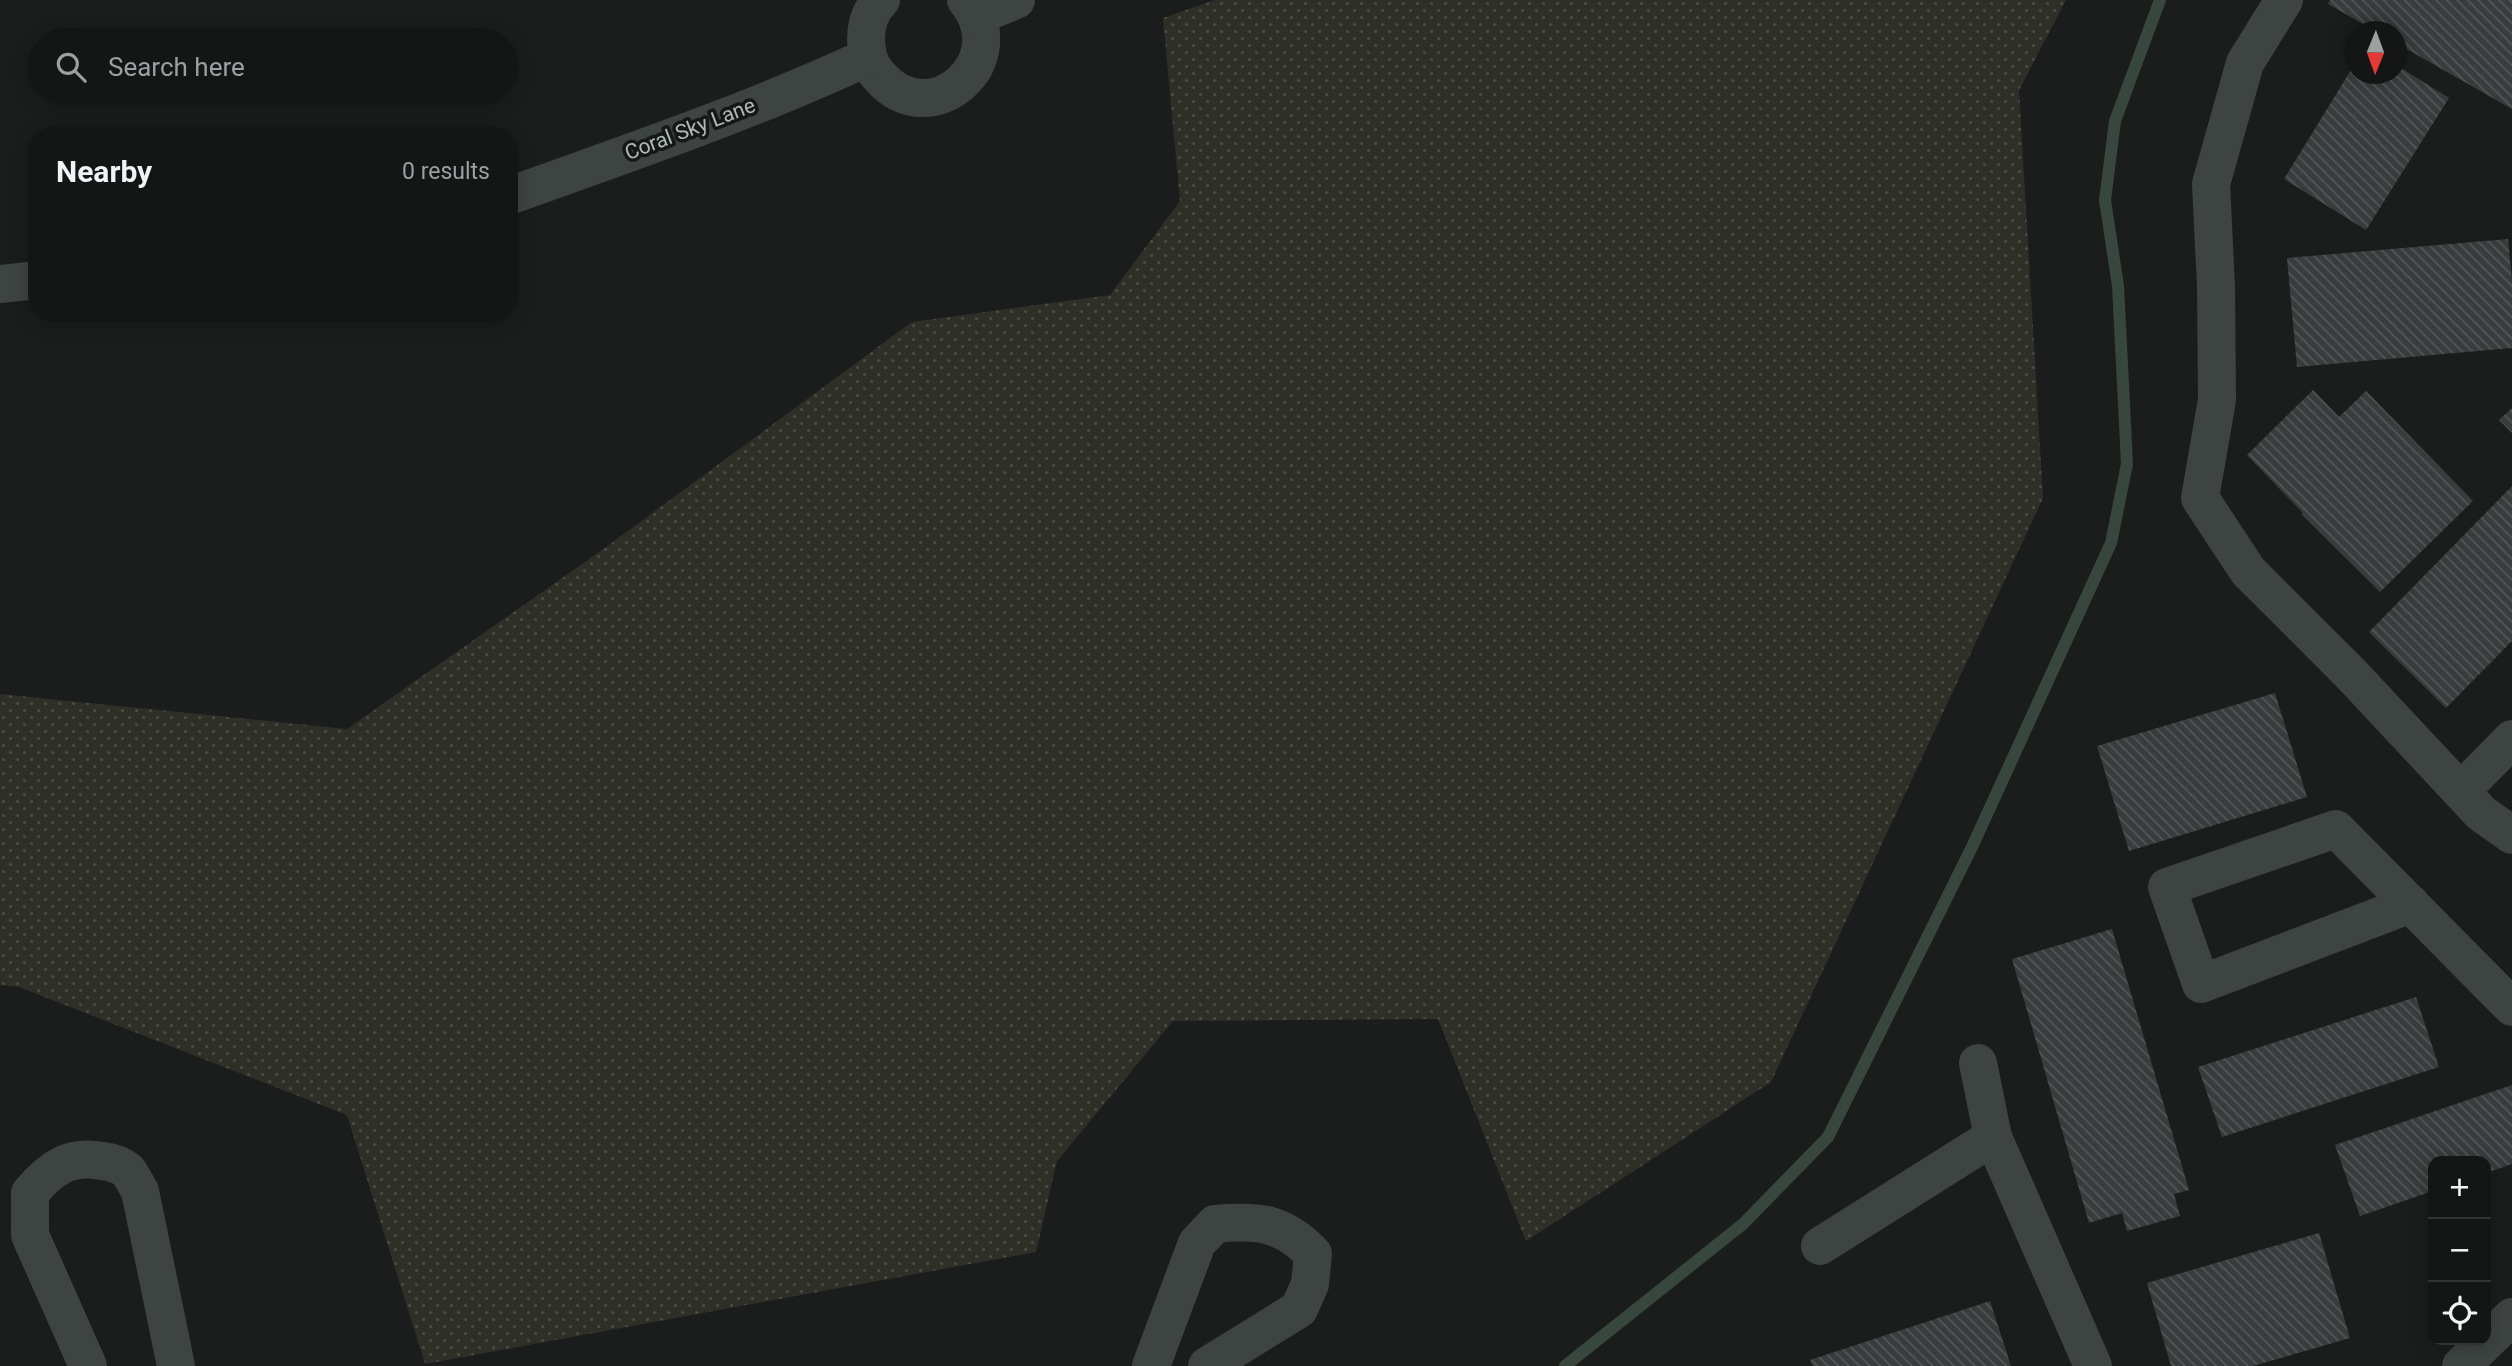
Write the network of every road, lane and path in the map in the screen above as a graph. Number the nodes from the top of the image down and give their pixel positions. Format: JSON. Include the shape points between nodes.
{"nodes":[{"id":1,"x":881,"y":0,"type":"edge"},
{"id":2,"x":1016,"y":0,"type":"edge"},
{"id":3,"x":2284,"y":0,"type":"edge"},
{"id":4,"x":972,"y":8,"type":"edge"},
{"id":5,"x":868,"y":57,"type":"junction"},
{"id":6,"x":518,"y":193,"type":"edge"},
{"id":7,"x":28,"y":281,"type":"edge"},
{"id":8,"x":0,"y":284,"type":"edge"},
{"id":9,"x":2512,"y":739,"type":"edge"},
{"id":10,"x":2461,"y":791,"type":"junction"},
{"id":11,"x":2512,"y":835,"type":"edge"},
{"id":12,"x":2411,"y":904,"type":"junction"},
{"id":13,"x":2512,"y":1007,"type":"edge"},
{"id":14,"x":1978,"y":1063,"type":"dead end"},
{"id":15,"x":1993,"y":1137,"type":"junction"},
{"id":16,"x":1820,"y":1246,"type":"dead end"},
{"id":17,"x":2512,"y":1317,"type":"edge"},
{"id":18,"x":88,"y":1366,"type":"edge"},
{"id":19,"x":176,"y":1366,"type":"edge"},
{"id":20,"x":1150,"y":1366,"type":"edge"},
{"id":21,"x":1207,"y":1366,"type":"edge"},
{"id":22,"x":2093,"y":1366,"type":"edge"},
{"id":23,"x":2461,"y":1366,"type":"edge"}],
"edges":[{"from":1,"to":5,"type":"street","via":[[868,21]]},
{"from":2,"to":4,"type":"street"},
{"from":3,"to":10,"type":"street","via":[[2245,63],[2211,184],[2217,400],[2200,498],[2248,571]]},
{"from":4,"to":5,"type":"street","via":[[982,32],[981,49],[966,80],[952,90],[936,97],[902,93],[887,85]]},
{"from":5,"to":6,"type":"street","name":"Coral Sky Lane"},
{"from":7,"to":8,"type":"street"},
{"from":9,"to":10,"type":"street"},
{"from":10,"to":11,"type":"street","via":[[2481,813]]},
{"from":12,"to":12,"type":"street","via":[[2201,984],[2167,887],[2336,829]]},
{"from":12,"to":13,"type":"street"},
{"from":14,"to":15,"type":"street"},
{"from":15,"to":16,"type":"street"},
{"from":15,"to":22,"type":"street"},
{"from":17,"to":23,"type":"street"},
{"from":18,"to":19,"type":"street","via":[[30,1235],[30,1192],[47,1173],[75,1159],[114,1163],[127,1171],[140,1191]]},
{"from":20,"to":21,"type":"street","via":[[1198,1243],[1216,1224],[1245,1221],[1273,1226],[1298,1238],[1313,1254],[1310,1284],[1298,1308]]}]}
